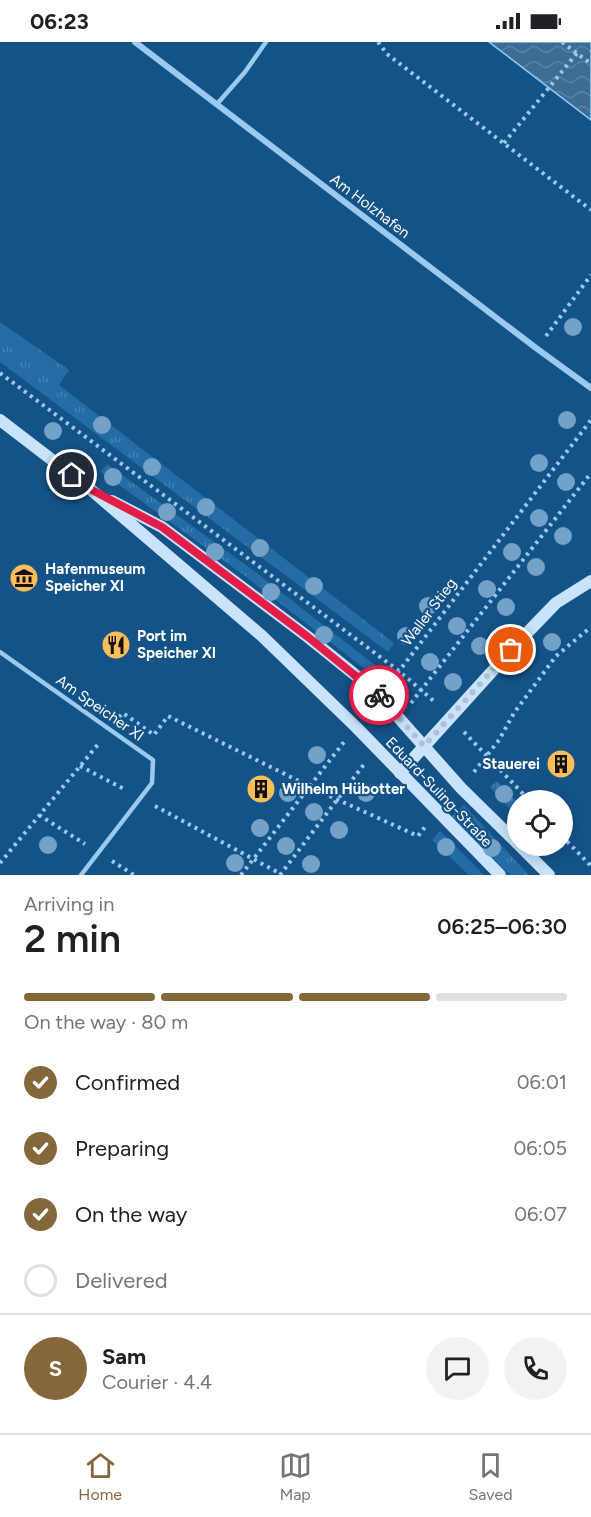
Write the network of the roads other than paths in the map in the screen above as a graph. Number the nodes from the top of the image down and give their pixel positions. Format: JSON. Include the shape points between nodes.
{"nodes":[{"id":1,"x":135,"y":42,"type":"edge"},
{"id":2,"x":266,"y":42,"type":"edge"},
{"id":3,"x":217,"y":104,"type":"junction"},
{"id":4,"x":591,"y":388,"type":"edge"},
{"id":5,"x":0,"y":420,"type":"edge"},
{"id":6,"x":90,"y":489,"type":"junction"},
{"id":7,"x":591,"y":581,"type":"edge"},
{"id":8,"x":0,"y":652,"type":"edge"},
{"id":9,"x":424,"y":746,"type":"junction"},
{"id":10,"x":400,"y":773,"type":"junction"},
{"id":11,"x":507,"y":833,"type":"edge"},
{"id":12,"x":530,"y":856,"type":"edge"},
{"id":13,"x":81,"y":875,"type":"edge"},
{"id":14,"x":500,"y":875,"type":"edge"},
{"id":15,"x":549,"y":875,"type":"edge"}],
"edges":[{"from":1,"to":3,"type":"street","name":"Am Holzhafen"},
{"from":2,"to":3,"type":"lane"},
{"from":3,"to":4,"type":"street","name":"Am Holzhafen"},
{"from":5,"to":6,"type":"street","name":"Eduard-Suling-Straße"},
{"from":6,"to":9,"type":"street","name":"Eduard-Suling-Straße","via":[[162,527],[308,637],[381,696]]},
{"from":6,"to":10,"type":"street","name":"Eduard-Suling-Straße","via":[[262,636]]},
{"from":7,"to":9,"type":"street","via":[[556,603]]},
{"from":8,"to":13,"type":"lane","name":"Am Speicher XI","via":[[153,760],[153,783]]},
{"from":9,"to":10,"type":"street"},
{"from":9,"to":11,"type":"street","name":"Eduard-Suling-Straße"},
{"from":10,"to":14,"type":"street","name":"Eduard-Suling-Straße"},
{"from":12,"to":15,"type":"street","name":"Eduard-Suling-Straße"}]}
